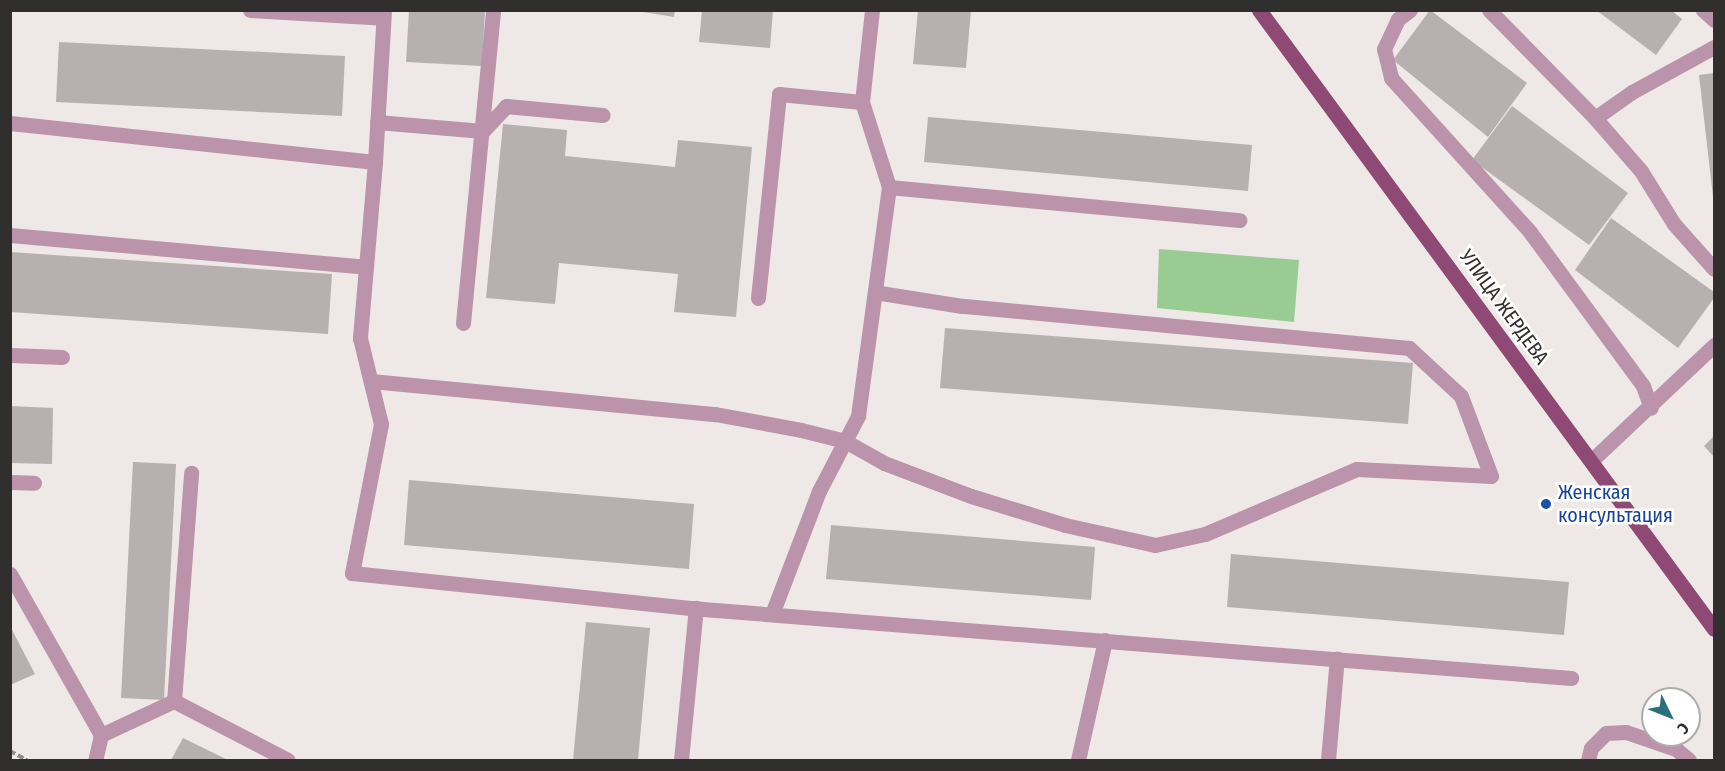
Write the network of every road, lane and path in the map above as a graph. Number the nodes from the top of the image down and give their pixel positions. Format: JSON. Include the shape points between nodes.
{"nodes":[{"id":1,"x":250,"y":10,"type":"edge"},
{"id":2,"x":493,"y":10,"type":"edge"},
{"id":3,"x":872,"y":10,"type":"edge"},
{"id":4,"x":1259,"y":10,"type":"edge"},
{"id":5,"x":1410,"y":10,"type":"edge"},
{"id":6,"x":1489,"y":10,"type":"edge"},
{"id":7,"x":1703,"y":10,"type":"edge"},
{"id":8,"x":383,"y":14,"type":"edge"},
{"id":9,"x":1714,"y":20,"type":"edge"},
{"id":10,"x":1714,"y":47,"type":"edge"},
{"id":11,"x":862,"y":102,"type":"junction"},
{"id":12,"x":603,"y":115,"type":"dead end"},
{"id":13,"x":1595,"y":118,"type":"junction"},
{"id":14,"x":377,"y":122,"type":"junction"},
{"id":15,"x":10,"y":123,"type":"edge"},
{"id":16,"x":483,"y":131,"type":"junction"},
{"id":17,"x":375,"y":162,"type":"junction"},
{"id":18,"x":889,"y":188,"type":"junction"},
{"id":19,"x":1239,"y":220,"type":"dead end"},
{"id":20,"x":10,"y":235,"type":"edge"},
{"id":21,"x":366,"y":267,"type":"junction"},
{"id":22,"x":1714,"y":269,"type":"edge"},
{"id":23,"x":875,"y":292,"type":"junction"},
{"id":24,"x":758,"y":298,"type":"dead end"},
{"id":25,"x":463,"y":323,"type":"dead end"},
{"id":26,"x":1714,"y":345,"type":"edge"},
{"id":27,"x":10,"y":355,"type":"edge"},
{"id":28,"x":62,"y":357,"type":"dead end"},
{"id":29,"x":371,"y":381,"type":"junction"},
{"id":30,"x":1651,"y":408,"type":"junction"},
{"id":31,"x":844,"y":441,"type":"junction"},
{"id":32,"x":1591,"y":461,"type":"junction"},
{"id":33,"x":191,"y":473,"type":"dead end"},
{"id":34,"x":10,"y":482,"type":"edge"},
{"id":35,"x":34,"y":483,"type":"dead end"},
{"id":36,"x":10,"y":574,"type":"edge"},
{"id":37,"x":696,"y":608,"type":"junction"},
{"id":38,"x":772,"y":614,"type":"junction"},
{"id":39,"x":1714,"y":629,"type":"edge"},
{"id":40,"x":1105,"y":640,"type":"junction"},
{"id":41,"x":1337,"y":658,"type":"junction"},
{"id":42,"x":1571,"y":678,"type":"dead end"},
{"id":43,"x":174,"y":701,"type":"junction"},
{"id":44,"x":101,"y":735,"type":"junction"},
{"id":45,"x":10,"y":751,"type":"edge"},
{"id":46,"x":27,"y":760,"type":"edge"},
{"id":47,"x":95,"y":760,"type":"edge"},
{"id":48,"x":288,"y":760,"type":"edge"},
{"id":49,"x":681,"y":760,"type":"edge"},
{"id":50,"x":1078,"y":760,"type":"edge"},
{"id":51,"x":1328,"y":760,"type":"edge"},
{"id":52,"x":1588,"y":760,"type":"edge"},
{"id":53,"x":1689,"y":760,"type":"edge"}],
"edges":[{"from":1,"to":8,"type":"street"},
{"from":2,"to":16,"type":"street"},
{"from":3,"to":11,"type":"street"},
{"from":4,"to":32,"type":"main road","name":"УЛИЦА ЖЕРДЕВА"},
{"from":5,"to":30,"type":"street","via":[[1398,19],[1384,49],[1391,78],[1530,232],[1643,386]]},
{"from":6,"to":13,"type":"street"},
{"from":7,"to":9,"type":"street"},
{"from":8,"to":14,"type":"street"},
{"from":10,"to":13,"type":"street","via":[[1632,92]]},
{"from":11,"to":18,"type":"street"},
{"from":11,"to":24,"type":"street","via":[[779,94]]},
{"from":12,"to":16,"type":"street","via":[[506,106]]},
{"from":13,"to":22,"type":"street","via":[[1641,171],[1674,224]]},
{"from":14,"to":16,"type":"street"},
{"from":14,"to":17,"type":"street"},
{"from":15,"to":17,"type":"street"},
{"from":16,"to":25,"type":"street"},
{"from":17,"to":21,"type":"street"},
{"from":18,"to":19,"type":"street"},
{"from":18,"to":23,"type":"street"},
{"from":20,"to":21,"type":"street"},
{"from":21,"to":29,"type":"street","via":[[360,338]]},
{"from":23,"to":31,"type":"street","via":[[858,416]]},
{"from":23,"to":31,"type":"street","via":[[974,307],[1409,348],[1461,396],[1491,476],[1357,469],[1205,534],[1155,545],[1065,525],[971,496],[884,463]]},
{"from":26,"to":30,"type":"street"},
{"from":27,"to":28,"type":"street"},
{"from":29,"to":31,"type":"street","via":[[715,414]]},
{"from":29,"to":37,"type":"street","via":[[381,424],[352,573]]},
{"from":30,"to":32,"type":"street"},
{"from":31,"to":38,"type":"street","via":[[819,491]]},
{"from":32,"to":39,"type":"main road","name":"УЛИЦА ЖЕРДЕВА"},
{"from":33,"to":43,"type":"street"},
{"from":34,"to":35,"type":"street"},
{"from":36,"to":44,"type":"street"},
{"from":37,"to":38,"type":"street"},
{"from":37,"to":49,"type":"street"},
{"from":38,"to":40,"type":"street"},
{"from":40,"to":41,"type":"street"},
{"from":40,"to":50,"type":"street"},
{"from":41,"to":42,"type":"street"},
{"from":41,"to":51,"type":"street"},
{"from":43,"to":44,"type":"street"},
{"from":43,"to":48,"type":"street"},
{"from":44,"to":47,"type":"street"},
{"from":45,"to":46,"type":"path"},
{"from":52,"to":53,"type":"street","via":[[1591,748],[1606,734],[1626,732],[1676,749]]}]}
